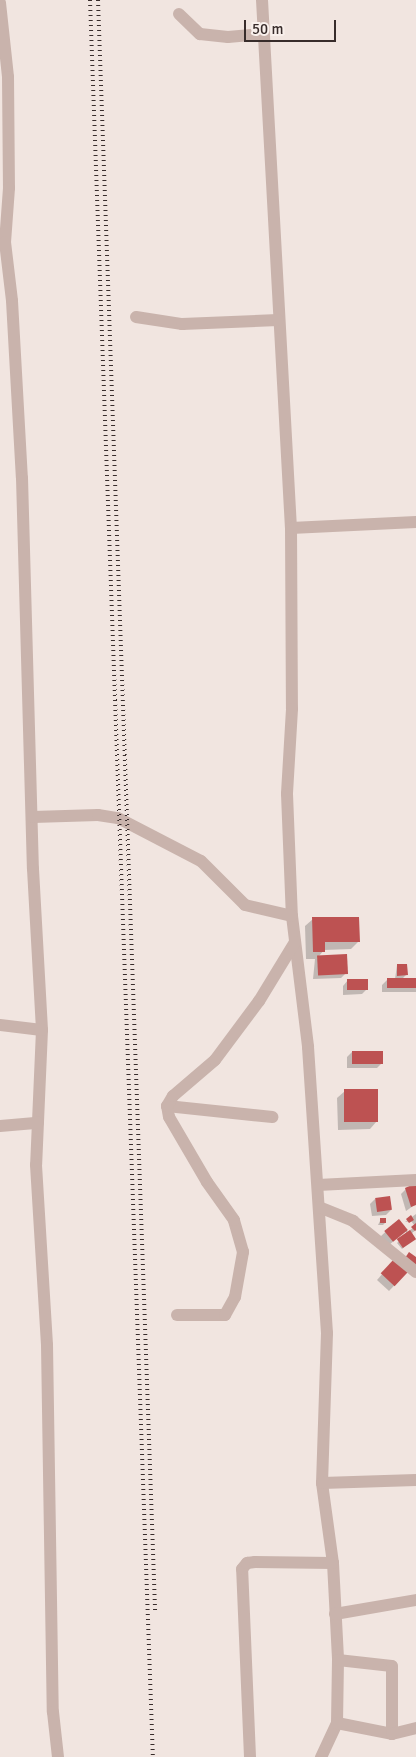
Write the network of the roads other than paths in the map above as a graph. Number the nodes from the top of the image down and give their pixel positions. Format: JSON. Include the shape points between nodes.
{"nodes":[{"id":1,"x":262,"y":0,"type":"edge"},
{"id":2,"x":0,"y":3,"type":"edge"},
{"id":3,"x":179,"y":14,"type":"dead end"},
{"id":4,"x":1,"y":28,"type":"edge"},
{"id":5,"x":264,"y":34,"type":"junction"},
{"id":6,"x":5,"y":141,"type":"edge"},
{"id":7,"x":2,"y":242,"type":"edge"},
{"id":8,"x":136,"y":317,"type":"dead end"},
{"id":9,"x":278,"y":320,"type":"junction"},
{"id":10,"x":416,"y":522,"type":"edge"},
{"id":11,"x":291,"y":528,"type":"junction"},
{"id":12,"x":33,"y":817,"type":"junction"},
{"id":13,"x":292,"y":916,"type":"junction"},
{"id":14,"x":295,"y":942,"type":"junction"},
{"id":15,"x":0,"y":1025,"type":"edge"},
{"id":16,"x":42,"y":1030,"type":"junction"},
{"id":17,"x":167,"y":1106,"type":"junction"},
{"id":18,"x":272,"y":1117,"type":"dead end"},
{"id":19,"x":38,"y":1123,"type":"junction"},
{"id":20,"x":0,"y":1126,"type":"edge"},
{"id":21,"x":416,"y":1180,"type":"edge"},
{"id":22,"x":318,"y":1185,"type":"junction"},
{"id":23,"x":318,"y":1207,"type":"junction"},
{"id":24,"x":416,"y":1272,"type":"edge"},
{"id":25,"x":177,"y":1315,"type":"dead end"},
{"id":26,"x":416,"y":1480,"type":"edge"},
{"id":27,"x":322,"y":1484,"type":"junction"},
{"id":28,"x":333,"y":1563,"type":"junction"},
{"id":29,"x":416,"y":1600,"type":"edge"},
{"id":30,"x":335,"y":1614,"type":"junction"},
{"id":31,"x":338,"y":1660,"type":"junction"},
{"id":32,"x":337,"y":1723,"type":"junction"},
{"id":33,"x":416,"y":1728,"type":"edge"},
{"id":34,"x":392,"y":1734,"type":"junction"},
{"id":35,"x":58,"y":1757,"type":"edge"},
{"id":36,"x":250,"y":1757,"type":"edge"},
{"id":37,"x":321,"y":1757,"type":"edge"}],
"edges":[{"from":1,"to":5,"type":"street"},
{"from":2,"to":4,"type":"street"},
{"from":3,"to":5,"type":"street","via":[[200,34],[228,37]]},
{"from":4,"to":6,"type":"street","via":[[8,77]]},
{"from":5,"to":9,"type":"street"},
{"from":6,"to":7,"type":"street"},
{"from":7,"to":12,"type":"street","via":[[12,301],[22,478]]},
{"from":8,"to":9,"type":"street","via":[[182,324]]},
{"from":9,"to":11,"type":"street"},
{"from":10,"to":11,"type":"street"},
{"from":11,"to":13,"type":"street","via":[[292,709],[287,794]]},
{"from":12,"to":13,"type":"street","via":[[98,815],[118,818],[201,861],[245,905]]},
{"from":12,"to":16,"type":"street"},
{"from":13,"to":14,"type":"street"},
{"from":14,"to":17,"type":"street","via":[[259,1001],[215,1060],[173,1096]]},
{"from":14,"to":22,"type":"street","via":[[308,1048]]},
{"from":15,"to":16,"type":"street"},
{"from":16,"to":19,"type":"street"},
{"from":17,"to":18,"type":"street"},
{"from":17,"to":25,"type":"street","via":[[169,1117],[207,1182],[234,1220],[243,1252],[236,1297],[224,1315]]},
{"from":19,"to":20,"type":"street"},
{"from":19,"to":35,"type":"street","via":[[37,1209],[47,1345],[53,1712]]},
{"from":21,"to":22,"type":"street"},
{"from":22,"to":23,"type":"street"},
{"from":23,"to":24,"type":"street","via":[[352,1221]]},
{"from":23,"to":27,"type":"street","via":[[327,1333]]},
{"from":26,"to":27,"type":"street"},
{"from":27,"to":28,"type":"street"},
{"from":28,"to":30,"type":"street"},
{"from":28,"to":36,"type":"street","via":[[255,1562],[242,1569]]},
{"from":29,"to":30,"type":"street"},
{"from":30,"to":31,"type":"street"},
{"from":31,"to":32,"type":"street"},
{"from":31,"to":34,"type":"street","via":[[392,1666]]},
{"from":32,"to":34,"type":"street"},
{"from":32,"to":37,"type":"street"},
{"from":33,"to":34,"type":"street"}]}
